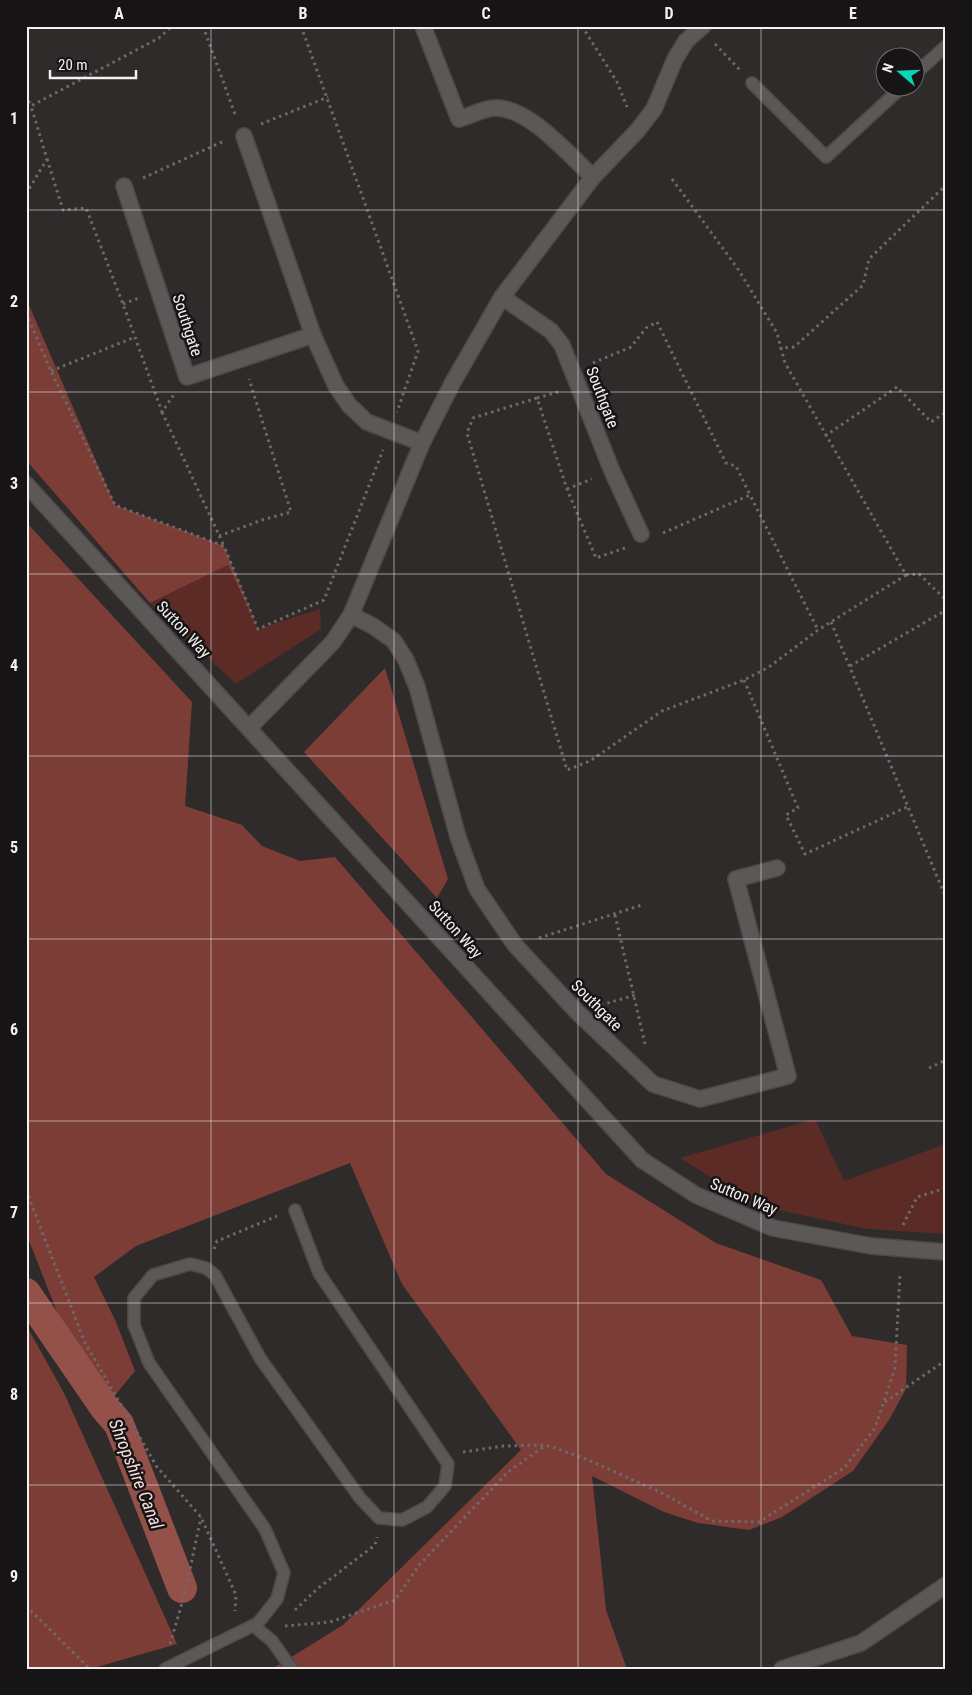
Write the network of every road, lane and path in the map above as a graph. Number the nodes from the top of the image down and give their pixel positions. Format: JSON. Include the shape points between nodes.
{"nodes":[{"id":1,"x":172,"y":26,"type":"edge"},
{"id":2,"x":203,"y":26,"type":"edge"},
{"id":3,"x":301,"y":26,"type":"edge"},
{"id":4,"x":423,"y":26,"type":"edge"},
{"id":5,"x":582,"y":26,"type":"edge"},
{"id":6,"x":702,"y":27,"type":"edge"},
{"id":7,"x":946,"y":46,"type":"edge"},
{"id":8,"x":924,"y":66,"type":"edge"},
{"id":9,"x":752,"y":83,"type":"joint"},
{"id":10,"x":26,"y":95,"type":"edge"},
{"id":11,"x":328,"y":97,"type":"junction"},
{"id":12,"x":890,"y":98,"type":"edge"},
{"id":13,"x":31,"y":106,"type":"junction"},
{"id":14,"x":259,"y":125,"type":"dead end"},
{"id":15,"x":241,"y":130,"type":"joint"},
{"id":16,"x":638,"y":131,"type":"junction"},
{"id":17,"x":225,"y":140,"type":"dead end"},
{"id":18,"x":47,"y":159,"type":"junction"},
{"id":19,"x":594,"y":177,"type":"junction"},
{"id":20,"x":672,"y":179,"type":"dead end"},
{"id":21,"x":946,"y":185,"type":"edge"},
{"id":22,"x":124,"y":186,"type":"joint"},
{"id":23,"x":26,"y":194,"type":"edge"},
{"id":24,"x":502,"y":297,"type":"junction"},
{"id":25,"x":26,"y":313,"type":"edge"},
{"id":26,"x":313,"y":335,"type":"junction"},
{"id":27,"x":135,"y":337,"type":"junction"},
{"id":28,"x":781,"y":348,"type":"junction"},
{"id":29,"x":242,"y":359,"type":"junction"},
{"id":30,"x":51,"y":371,"type":"junction"},
{"id":31,"x":574,"y":371,"type":"junction"},
{"id":32,"x":187,"y":377,"type":"junction"},
{"id":33,"x":162,"y":412,"type":"junction"},
{"id":34,"x":946,"y":412,"type":"edge"},
{"id":35,"x":390,"y":432,"type":"junction"},
{"id":36,"x":825,"y":436,"type":"junction"},
{"id":37,"x":422,"y":443,"type":"junction"},
{"id":38,"x":26,"y":484,"type":"edge"},
{"id":39,"x":750,"y":495,"type":"junction"},
{"id":40,"x":661,"y":533,"type":"dead end"},
{"id":41,"x":220,"y":536,"type":"junction"},
{"id":42,"x":637,"y":539,"type":"joint"},
{"id":43,"x":224,"y":546,"type":"junction"},
{"id":44,"x":906,"y":575,"type":"junction"},
{"id":45,"x":946,"y":600,"type":"edge"},
{"id":46,"x":946,"y":610,"type":"edge"},
{"id":47,"x":351,"y":616,"type":"junction"},
{"id":48,"x":831,"y":622,"type":"junction"},
{"id":49,"x":818,"y":630,"type":"junction"},
{"id":50,"x":850,"y":666,"type":"junction"},
{"id":51,"x":744,"y":680,"type":"junction"},
{"id":52,"x":250,"y":727,"type":"junction"},
{"id":53,"x":908,"y":807,"type":"junction"},
{"id":54,"x":805,"y":854,"type":"junction"},
{"id":55,"x":800,"y":856,"type":"dead end"},
{"id":56,"x":777,"y":868,"type":"dead end"},
{"id":57,"x":946,"y":898,"type":"edge"},
{"id":58,"x":642,"y":905,"type":"dead end"},
{"id":59,"x":615,"y":915,"type":"junction"},
{"id":60,"x":514,"y":945,"type":"junction"},
{"id":61,"x":635,"y":995,"type":"junction"},
{"id":62,"x":577,"y":1012,"type":"junction"},
{"id":63,"x":646,"y":1048,"type":"dead end"},
{"id":64,"x":946,"y":1060,"type":"edge"},
{"id":65,"x":929,"y":1068,"type":"dead end"},
{"id":66,"x":946,"y":1188,"type":"edge"},
{"id":67,"x":26,"y":1190,"type":"edge"},
{"id":68,"x":290,"y":1211,"type":"joint"},
{"id":69,"x":903,"y":1225,"type":"dead end"},
{"id":70,"x":217,"y":1241,"type":"dead end"},
{"id":71,"x":946,"y":1252,"type":"edge"},
{"id":72,"x":900,"y":1274,"type":"dead end"},
{"id":73,"x":946,"y":1360,"type":"edge"},
{"id":74,"x":883,"y":1403,"type":"junction"},
{"id":75,"x":546,"y":1445,"type":"junction"},
{"id":76,"x":443,"y":1456,"type":"junction"},
{"id":77,"x":201,"y":1517,"type":"junction"},
{"id":78,"x":375,"y":1545,"type":"dead end"},
{"id":79,"x":946,"y":1585,"type":"edge"},
{"id":80,"x":317,"y":1589,"type":"dead end"},
{"id":81,"x":26,"y":1606,"type":"edge"},
{"id":82,"x":254,"y":1625,"type":"junction"},
{"id":83,"x":168,"y":1650,"type":"dead end"},
{"id":84,"x":819,"y":1663,"type":"edge"},
{"id":85,"x":90,"y":1669,"type":"edge"},
{"id":86,"x":165,"y":1669,"type":"edge"},
{"id":87,"x":292,"y":1669,"type":"edge"},
{"id":88,"x":782,"y":1669,"type":"edge"}],
"edges":[{"from":1,"to":13,"type":"path","via":[[159,38]]},
{"from":2,"to":15,"type":"path"},
{"from":3,"to":11,"type":"path"},
{"from":4,"to":19,"type":"street","via":[[459,119],[494,108],[512,109],[527,117]]},
{"from":5,"to":16,"type":"path","via":[[616,82]]},
{"from":6,"to":9,"type":"path"},
{"from":6,"to":16,"type":"street","via":[[686,41],[654,109]]},
{"from":7,"to":8,"type":"lane"},
{"from":9,"to":12,"type":"lane","via":[[826,157]]},
{"from":10,"to":13,"type":"path"},
{"from":11,"to":14,"type":"path"},
{"from":11,"to":35,"type":"path","via":[[418,351]]},
{"from":13,"to":18,"type":"path"},
{"from":15,"to":26,"type":"street"},
{"from":16,"to":19,"type":"street"},
{"from":17,"to":22,"type":"path"},
{"from":18,"to":23,"type":"path"},
{"from":18,"to":27,"type":"path","via":[[63,210],[86,208]]},
{"from":19,"to":24,"type":"street"},
{"from":20,"to":28,"type":"path","via":[[738,269],[777,333]]},
{"from":21,"to":28,"type":"path","via":[[869,259],[863,285],[794,347]]},
{"from":22,"to":32,"type":"street","name":"Southgate"},
{"from":24,"to":31,"type":"street","name":"Southgate","via":[[551,330]]},
{"from":24,"to":37,"type":"street"},
{"from":25,"to":30,"type":"path"},
{"from":26,"to":29,"type":"street","name":"Southgate"},
{"from":26,"to":35,"type":"street","via":[[336,386],[349,405],[367,422]]},
{"from":27,"to":30,"type":"path"},
{"from":27,"to":33,"type":"path"},
{"from":28,"to":36,"type":"path","via":[[785,362]]},
{"from":29,"to":32,"type":"street","name":"Southgate"},
{"from":29,"to":41,"type":"path","via":[[291,512]]},
{"from":30,"to":43,"type":"path","via":[[115,505]]},
{"from":31,"to":39,"type":"path","via":[[631,347],[646,328],[657,322],[726,463],[736,466]]},
{"from":31,"to":42,"type":"street","name":"Southgate"},
{"from":32,"to":33,"type":"path"},
{"from":33,"to":41,"type":"path"},
{"from":34,"to":36,"type":"path","via":[[931,422],[897,387]]},
{"from":35,"to":37,"type":"street"},
{"from":35,"to":43,"type":"path","via":[[324,600],[258,629]]},
{"from":36,"to":44,"type":"path"},
{"from":37,"to":47,"type":"street"},
{"from":38,"to":52,"type":"street","name":"Sutton Way"},
{"from":39,"to":40,"type":"path"},
{"from":39,"to":49,"type":"path"},
{"from":41,"to":43,"type":"path"},
{"from":42,"to":51,"type":"path","via":[[596,558],[567,489],[537,398],[473,418],[467,433],[567,770],[590,761],[662,711]]},
{"from":44,"to":45,"type":"path","via":[[919,574]]},
{"from":44,"to":48,"type":"path"},
{"from":46,"to":50,"type":"path"},
{"from":47,"to":52,"type":"street","via":[[333,642]]},
{"from":47,"to":60,"type":"street","name":"Southgate","via":[[374,626],[394,641],[406,660],[417,687],[458,837],[477,889]]},
{"from":48,"to":49,"type":"path"},
{"from":48,"to":50,"type":"path"},
{"from":49,"to":51,"type":"path","via":[[769,667]]},
{"from":50,"to":53,"type":"path"},
{"from":51,"to":54,"type":"path","via":[[798,808],[786,815]]},
{"from":52,"to":71,"type":"street","name":"Sutton Way","via":[[642,1160],[696,1195],[773,1228],[871,1246]]},
{"from":53,"to":54,"type":"path"},
{"from":53,"to":57,"type":"path"},
{"from":54,"to":55,"type":"path"},
{"from":56,"to":62,"type":"street","name":"Southgate","via":[[736,879],[788,1076],[700,1099],[653,1084]]},
{"from":58,"to":59,"type":"path"},
{"from":59,"to":60,"type":"path"},
{"from":59,"to":61,"type":"path"},
{"from":60,"to":62,"type":"street","name":"Southgate"},
{"from":61,"to":62,"type":"path"},
{"from":61,"to":63,"type":"path"},
{"from":64,"to":65,"type":"path"},
{"from":66,"to":69,"type":"path","via":[[917,1197]]},
{"from":67,"to":77,"type":"path","via":[[85,1343],[157,1467]]},
{"from":68,"to":70,"type":"path"},
{"from":68,"to":76,"type":"lane","via":[[319,1273]]},
{"from":72,"to":74,"type":"path","via":[[895,1368]]},
{"from":73,"to":74,"type":"path"},
{"from":74,"to":75,"type":"path","via":[[875,1428],[844,1468],[760,1522],[712,1521],[653,1489]]},
{"from":75,"to":76,"type":"path","via":[[503,1446]]},
{"from":75,"to":82,"type":"path","via":[[508,1472],[420,1564],[395,1600],[330,1622],[279,1626],[270,1630]]},
{"from":76,"to":82,"type":"lane","via":[[448,1464],[445,1486],[427,1507],[402,1520],[380,1518],[360,1498],[260,1358],[215,1275],[206,1268],[190,1264],[153,1275],[134,1298],[134,1325],[149,1363],[265,1529],[284,1573],[277,1599]]},
{"from":77,"to":82,"type":"path","via":[[236,1595],[234,1620]]},
{"from":77,"to":83,"type":"path","via":[[185,1593]]},
{"from":78,"to":80,"type":"path"},
{"from":79,"to":84,"type":"street","via":[[861,1643]]},
{"from":81,"to":85,"type":"path"},
{"from":82,"to":86,"type":"lane"},
{"from":82,"to":87,"type":"lane","via":[[272,1640]]},
{"from":84,"to":88,"type":"street"}]}
